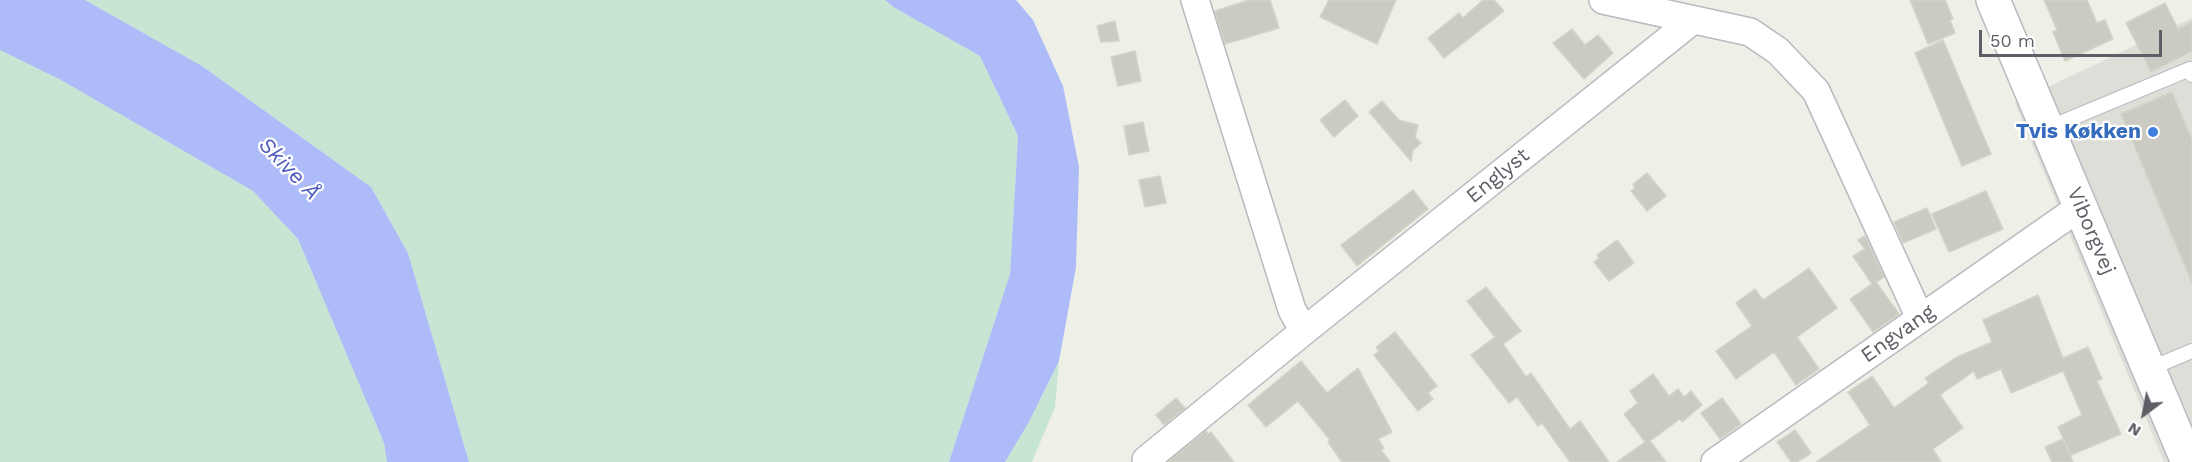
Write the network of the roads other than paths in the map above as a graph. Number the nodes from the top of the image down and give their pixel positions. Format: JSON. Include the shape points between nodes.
{"nodes":[{"id":1,"x":1195,"y":0,"type":"edge"},
{"id":2,"x":1603,"y":0,"type":"edge"},
{"id":3,"x":1993,"y":0,"type":"edge"},
{"id":4,"x":1693,"y":20,"type":"junction"},
{"id":5,"x":2192,"y":75,"type":"edge"},
{"id":6,"x":2048,"y":128,"type":"junction"},
{"id":7,"x":2080,"y":207,"type":"junction"},
{"id":8,"x":1920,"y":318,"type":"junction"},
{"id":9,"x":1304,"y":331,"type":"junction"},
{"id":10,"x":2192,"y":351,"type":"edge"},
{"id":11,"x":2149,"y":369,"type":"junction"},
{"id":12,"x":1146,"y":460,"type":"dead end"},
{"id":13,"x":1715,"y":462,"type":"edge"},
{"id":14,"x":2188,"y":462,"type":"edge"}],
"edges":[{"from":1,"to":9,"type":"street","via":[[1292,310]]},
{"from":2,"to":4,"type":"street"},
{"from":3,"to":6,"type":"street","name":"Viborgvej"},
{"from":4,"to":8,"type":"street","via":[[1750,32],[1778,51],[1815,91]]},
{"from":4,"to":9,"type":"street","name":"Englyst"},
{"from":5,"to":6,"type":"lane","via":[[2190,69]]},
{"from":6,"to":7,"type":"street","name":"Viborgvej"},
{"from":7,"to":8,"type":"street","name":"Engvang"},
{"from":7,"to":11,"type":"street","name":"Viborgvej"},
{"from":8,"to":13,"type":"street","name":"Engvang"},
{"from":9,"to":12,"type":"street","name":"Englyst"},
{"from":10,"to":11,"type":"lane"},
{"from":11,"to":14,"type":"street","name":"Viborgvej"}]}
